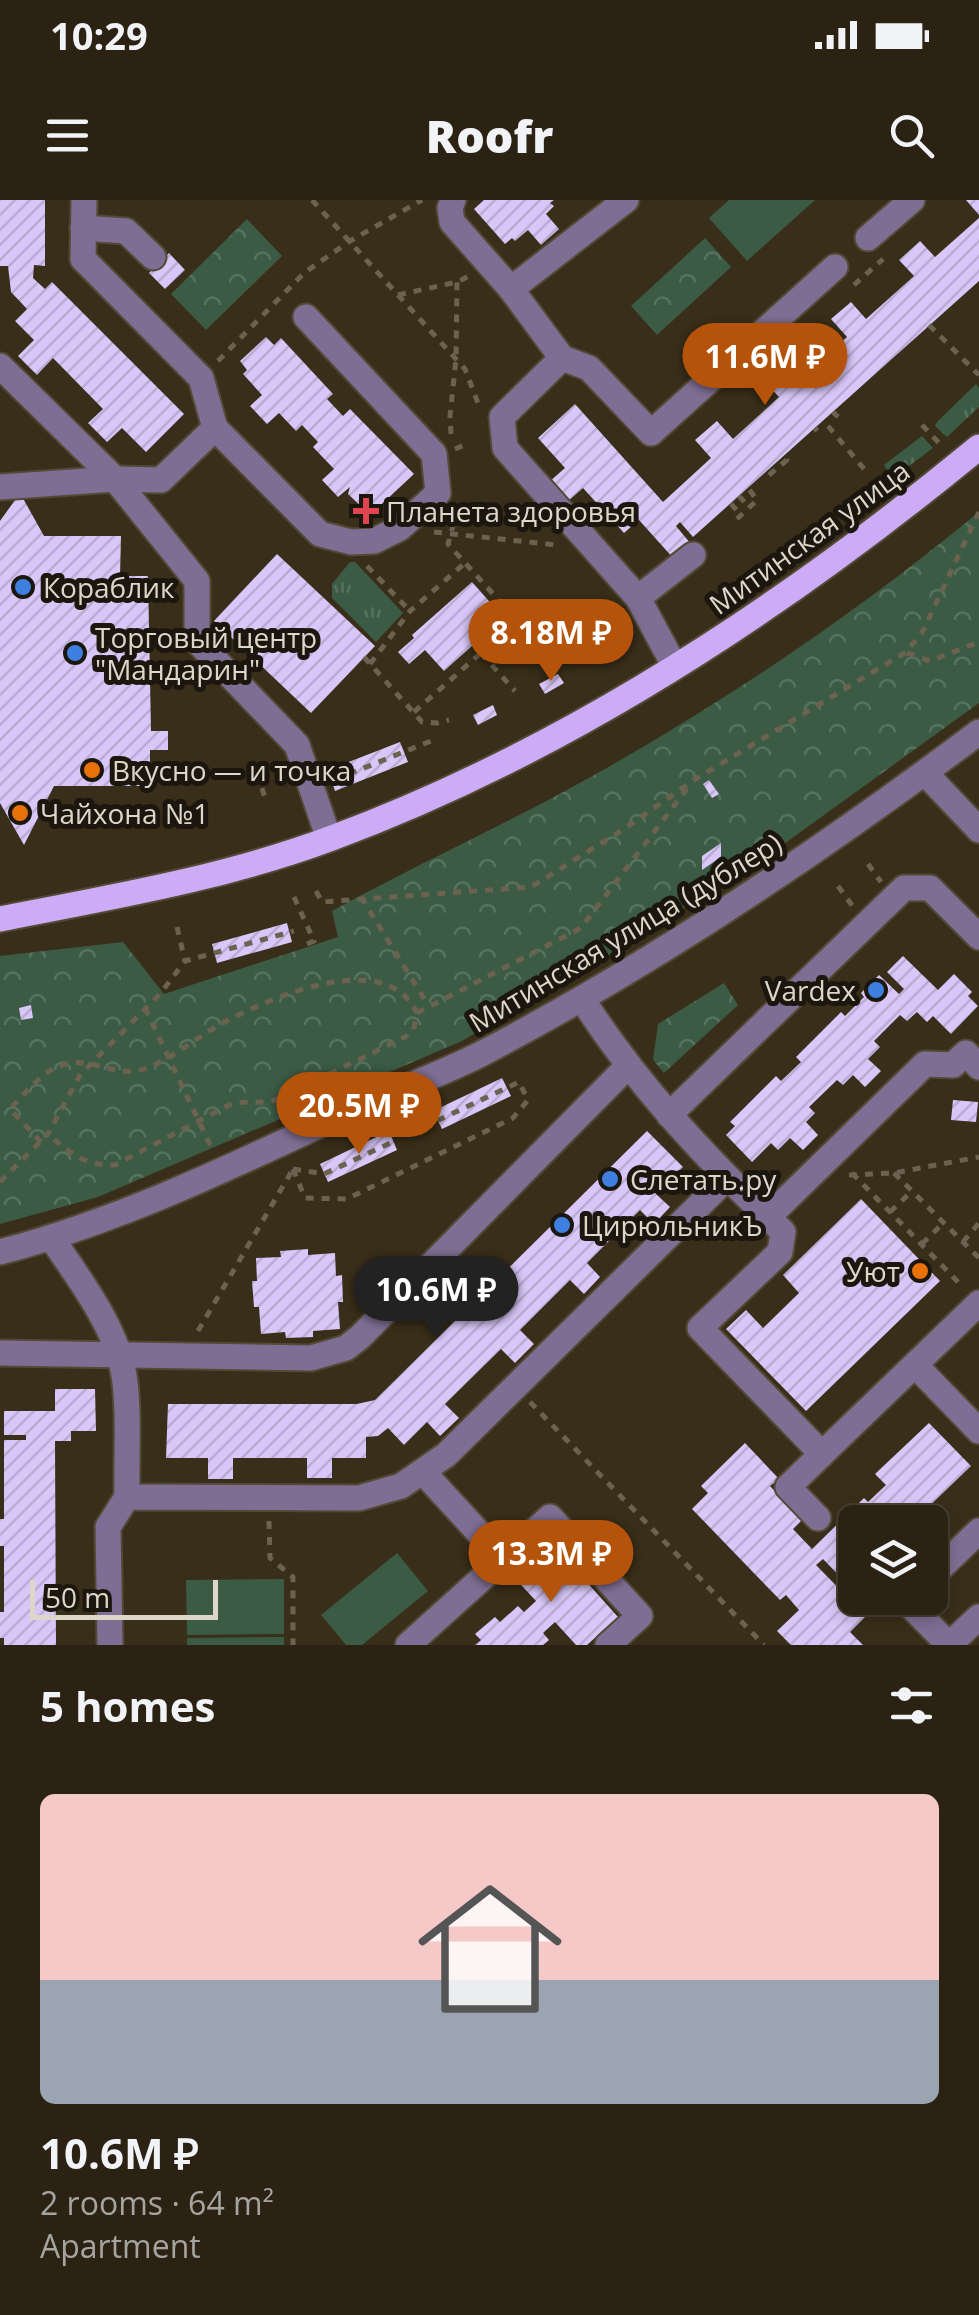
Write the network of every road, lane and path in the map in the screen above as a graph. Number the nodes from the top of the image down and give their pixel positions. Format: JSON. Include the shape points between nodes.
{"nodes":[{"id":1,"x":84,"y":200,"type":"edge"},
{"id":2,"x":312,"y":200,"type":"edge"},
{"id":3,"x":422,"y":200,"type":"edge"},
{"id":4,"x":453,"y":200,"type":"edge"},
{"id":5,"x":626,"y":200,"type":"edge"},
{"id":6,"x":912,"y":200,"type":"edge"},
{"id":7,"x":84,"y":228,"type":"junction"},
{"id":8,"x":350,"y":241,"type":"junction"},
{"id":9,"x":877,"y":248,"type":"joint"},
{"id":10,"x":153,"y":258,"type":"dead end"},
{"id":11,"x":489,"y":264,"type":"junction"},
{"id":12,"x":844,"y":276,"type":"joint"},
{"id":13,"x":457,"y":282,"type":"junction"},
{"id":14,"x":511,"y":289,"type":"junction"},
{"id":15,"x":398,"y":295,"type":"junction"},
{"id":16,"x":306,"y":317,"type":"dead end"},
{"id":17,"x":929,"y":326,"type":"dead end"},
{"id":18,"x":562,"y":358,"type":"junction"},
{"id":19,"x":456,"y":360,"type":"junction"},
{"id":20,"x":0,"y":366,"type":"edge"},
{"id":21,"x":979,"y":375,"type":"edge"},
{"id":22,"x":201,"y":378,"type":"junction"},
{"id":23,"x":483,"y":416,"type":"dead end"},
{"id":24,"x":922,"y":424,"type":"dead end"},
{"id":25,"x":828,"y":426,"type":"dead end"},
{"id":26,"x":215,"y":428,"type":"junction"},
{"id":27,"x":468,"y":442,"type":"dead end"},
{"id":28,"x":939,"y":443,"type":"dead end"},
{"id":29,"x":460,"y":447,"type":"dead end"},
{"id":30,"x":979,"y":447,"type":"edge"},
{"id":31,"x":784,"y":456,"type":"dead end"},
{"id":32,"x":459,"y":466,"type":"dead end"},
{"id":33,"x":865,"y":470,"type":"dead end"},
{"id":34,"x":769,"y":475,"type":"dead end"},
{"id":35,"x":116,"y":479,"type":"junction"},
{"id":36,"x":0,"y":487,"type":"edge"},
{"id":37,"x":748,"y":488,"type":"dead end"},
{"id":38,"x":739,"y":496,"type":"dead end"},
{"id":39,"x":459,"y":498,"type":"dead end"},
{"id":40,"x":731,"y":504,"type":"dead end"},
{"id":41,"x":749,"y":507,"type":"junction"},
{"id":42,"x":979,"y":512,"type":"edge"},
{"id":43,"x":400,"y":528,"type":"junction"},
{"id":44,"x":451,"y":534,"type":"junction"},
{"id":45,"x":351,"y":542,"type":"junction"},
{"id":46,"x":595,"y":549,"type":"junction"},
{"id":47,"x":694,"y":556,"type":"dead end"},
{"id":48,"x":465,"y":562,"type":"junction"},
{"id":49,"x":638,"y":598,"type":"junction"},
{"id":50,"x":410,"y":611,"type":"junction"},
{"id":51,"x":518,"y":622,"type":"junction"},
{"id":52,"x":979,"y":642,"type":"edge"},
{"id":53,"x":906,"y":652,"type":"junction"},
{"id":54,"x":481,"y":653,"type":"junction"},
{"id":55,"x":364,"y":658,"type":"dead end"},
{"id":56,"x":370,"y":664,"type":"junction"},
{"id":57,"x":675,"y":667,"type":"junction"},
{"id":58,"x":560,"y":668,"type":"dead end"},
{"id":59,"x":515,"y":691,"type":"dead end"},
{"id":60,"x":414,"y":712,"type":"junction"},
{"id":61,"x":449,"y":720,"type":"dead end"},
{"id":62,"x":979,"y":732,"type":"edge"},
{"id":63,"x":431,"y":741,"type":"dead end"},
{"id":64,"x":925,"y":773,"type":"junction"},
{"id":65,"x":334,"y":780,"type":"dead end"},
{"id":66,"x":694,"y":780,"type":"junction"},
{"id":67,"x":262,"y":788,"type":"dead end"},
{"id":68,"x":265,"y":798,"type":"dead end"},
{"id":69,"x":979,"y":830,"type":"edge"},
{"id":70,"x":329,"y":839,"type":"junction"},
{"id":71,"x":316,"y":891,"type":"dead end"},
{"id":72,"x":294,"y":897,"type":"dead end"},
{"id":73,"x":360,"y":898,"type":"junction"},
{"id":74,"x":0,"y":919,"type":"edge"},
{"id":75,"x":176,"y":928,"type":"dead end"},
{"id":76,"x":294,"y":932,"type":"dead end"},
{"id":77,"x":979,"y":937,"type":"edge"},
{"id":78,"x":302,"y":946,"type":"dead end"},
{"id":79,"x":185,"y":961,"type":"junction"},
{"id":80,"x":582,"y":999,"type":"junction"},
{"id":81,"x":428,"y":1006,"type":"junction"},
{"id":82,"x":145,"y":1008,"type":"junction"},
{"id":83,"x":417,"y":1013,"type":"junction"},
{"id":84,"x":975,"y":1054,"type":"edge"},
{"id":85,"x":171,"y":1057,"type":"junction"},
{"id":86,"x":90,"y":1063,"type":"junction"},
{"id":87,"x":628,"y":1068,"type":"junction"},
{"id":88,"x":669,"y":1114,"type":"junction"},
{"id":89,"x":200,"y":1120,"type":"junction"},
{"id":90,"x":424,"y":1127,"type":"dead end"},
{"id":91,"x":48,"y":1134,"type":"junction"},
{"id":92,"x":397,"y":1140,"type":"dead end"},
{"id":93,"x":41,"y":1142,"type":"junction"},
{"id":94,"x":418,"y":1151,"type":"dead end"},
{"id":95,"x":214,"y":1152,"type":"dead end"},
{"id":96,"x":979,"y":1157,"type":"edge"},
{"id":97,"x":423,"y":1162,"type":"junction"},
{"id":98,"x":292,"y":1170,"type":"junction"},
{"id":99,"x":894,"y":1174,"type":"junction"},
{"id":100,"x":727,"y":1178,"type":"junction"},
{"id":101,"x":0,"y":1182,"type":"edge"},
{"id":102,"x":912,"y":1191,"type":"junction"},
{"id":103,"x":890,"y":1212,"type":"junction"},
{"id":104,"x":768,"y":1217,"type":"junction"},
{"id":105,"x":944,"y":1223,"type":"junction"},
{"id":106,"x":979,"y":1223,"type":"edge"},
{"id":107,"x":52,"y":1239,"type":"junction"},
{"id":108,"x":963,"y":1242,"type":"junction"},
{"id":109,"x":922,"y":1244,"type":"junction"},
{"id":110,"x":0,"y":1252,"type":"edge"},
{"id":111,"x":979,"y":1258,"type":"edge"},
{"id":112,"x":973,"y":1297,"type":"edge"},
{"id":113,"x":0,"y":1353,"type":"edge"},
{"id":114,"x":118,"y":1355,"type":"junction"},
{"id":115,"x":183,"y":1356,"type":"junction"},
{"id":116,"x":915,"y":1365,"type":"junction"},
{"id":117,"x":516,"y":1387,"type":"junction"},
{"id":118,"x":979,"y":1431,"type":"edge"},
{"id":119,"x":822,"y":1454,"type":"junction"},
{"id":120,"x":424,"y":1473,"type":"junction"},
{"id":121,"x":126,"y":1497,"type":"junction"},
{"id":122,"x":269,"y":1498,"type":"junction"},
{"id":123,"x":818,"y":1518,"type":"dead end"},
{"id":124,"x":979,"y":1531,"type":"edge"},
{"id":125,"x":503,"y":1560,"type":"junction"},
{"id":126,"x":948,"y":1561,"type":"edge"},
{"id":127,"x":920,"y":1615,"type":"edge"},
{"id":128,"x":979,"y":1616,"type":"edge"},
{"id":129,"x":110,"y":1645,"type":"edge"},
{"id":130,"x":293,"y":1645,"type":"edge"},
{"id":131,"x":408,"y":1645,"type":"edge"},
{"id":132,"x":608,"y":1645,"type":"edge"},
{"id":133,"x":764,"y":1645,"type":"edge"},
{"id":134,"x":949,"y":1645,"type":"edge"}],
"edges":[{"from":1,"to":7,"type":"street"},
{"from":2,"to":8,"type":"path"},
{"from":3,"to":8,"type":"path"},
{"from":4,"to":11,"type":"street","via":[[452,222]]},
{"from":5,"to":14,"type":"street"},
{"from":6,"to":9,"type":"street"},
{"from":7,"to":10,"type":"street","via":[[126,231]]},
{"from":7,"to":22,"type":"street","via":[[83,259]]},
{"from":8,"to":15,"type":"path"},
{"from":8,"to":22,"type":"path","via":[[304,274]]},
{"from":9,"to":12,"type":"path"},
{"from":11,"to":13,"type":"path"},
{"from":11,"to":14,"type":"street"},
{"from":12,"to":18,"type":"street","via":[[652,434],[589,368]]},
{"from":13,"to":15,"type":"path"},
{"from":13,"to":19,"type":"path"},
{"from":14,"to":18,"type":"street"},
{"from":15,"to":19,"type":"path"},
{"from":16,"to":43,"type":"street","via":[[434,454],[438,493]]},
{"from":17,"to":21,"type":"path"},
{"from":18,"to":46,"type":"street","via":[[502,418],[502,429],[506,448]]},
{"from":19,"to":23,"type":"path"},
{"from":19,"to":32,"type":"path","via":[[450,416]]},
{"from":20,"to":35,"type":"street"},
{"from":22,"to":26,"type":"street"},
{"from":24,"to":28,"type":"path"},
{"from":25,"to":33,"type":"path"},
{"from":26,"to":35,"type":"street","via":[[162,480]]},
{"from":26,"to":45,"type":"street","via":[[320,534]]},
{"from":27,"to":29,"type":"path"},
{"from":30,"to":57,"type":"main road","name":"Митинская улица","via":[[857,546]]},
{"from":31,"to":34,"type":"path"},
{"from":35,"to":36,"type":"street"},
{"from":35,"to":70,"type":"street","via":[[197,582],[198,641],[296,745]]},
{"from":37,"to":41,"type":"path","via":[[758,500]]},
{"from":38,"to":41,"type":"path"},
{"from":39,"to":44,"type":"path"},
{"from":40,"to":41,"type":"path","via":[[739,517]]},
{"from":42,"to":53,"type":"path"},
{"from":43,"to":44,"type":"path"},
{"from":43,"to":45,"type":"street","via":[[374,541]]},
{"from":44,"to":46,"type":"path"},
{"from":44,"to":48,"type":"path","via":[[448,544]]},
{"from":45,"to":50,"type":"path"},
{"from":46,"to":49,"type":"street"},
{"from":47,"to":49,"type":"street"},
{"from":48,"to":50,"type":"path"},
{"from":48,"to":51,"type":"path"},
{"from":49,"to":57,"type":"street"},
{"from":50,"to":56,"type":"path"},
{"from":51,"to":54,"type":"path","via":[[492,653]]},
{"from":51,"to":58,"type":"path"},
{"from":52,"to":53,"type":"path","via":[[930,662]]},
{"from":53,"to":66,"type":"path"},
{"from":54,"to":59,"type":"path"},
{"from":54,"to":60,"type":"path"},
{"from":55,"to":56,"type":"path"},
{"from":56,"to":60,"type":"path"},
{"from":57,"to":70,"type":"main road","name":"Митинская улица","via":[[456,786]]},
{"from":60,"to":61,"type":"path","via":[[422,722]]},
{"from":62,"to":64,"type":"street","name":"Митинская улица (дублер)"},
{"from":63,"to":65,"type":"path"},
{"from":64,"to":69,"type":"street"},
{"from":64,"to":80,"type":"street","name":"Митинская улица (дублер)","via":[[739,903]]},
{"from":66,"to":73,"type":"path","via":[[531,887]]},
{"from":66,"to":81,"type":"path","via":[[581,928]]},
{"from":67,"to":68,"type":"path"},
{"from":70,"to":74,"type":"main road","name":"Митинская улица","via":[[183,881]]},
{"from":71,"to":73,"type":"path","via":[[322,902]]},
{"from":72,"to":78,"type":"path","via":[[314,941]]},
{"from":73,"to":81,"type":"path"},
{"from":75,"to":79,"type":"path"},
{"from":76,"to":79,"type":"path"},
{"from":77,"to":88,"type":"street","via":[[930,888],[904,888]]},
{"from":79,"to":82,"type":"path"},
{"from":80,"to":87,"type":"street"},
{"from":80,"to":107,"type":"street","name":"Митинская улица (дублер)","via":[[478,1055],[143,1206]]},
{"from":81,"to":83,"type":"path"},
{"from":82,"to":85,"type":"path"},
{"from":82,"to":86,"type":"path"},
{"from":83,"to":85,"type":"path","via":[[390,985],[335,983],[276,997]]},
{"from":83,"to":89,"type":"path","via":[[405,1037],[276,1100],[246,1099]]},
{"from":84,"to":104,"type":"street","via":[[954,1065],[925,1064]]},
{"from":85,"to":86,"type":"path","via":[[128,1072]]},
{"from":85,"to":89,"type":"path"},
{"from":86,"to":91,"type":"path"},
{"from":86,"to":93,"type":"path","via":[[57,1066],[10,1108]]},
{"from":87,"to":88,"type":"street"},
{"from":87,"to":115,"type":"street","via":[[346,1348],[311,1358]]},
{"from":88,"to":100,"type":"street"},
{"from":89,"to":91,"type":"path","via":[[115,1165],[95,1166]]},
{"from":89,"to":95,"type":"path"},
{"from":90,"to":97,"type":"path","via":[[520,1082],[528,1100],[513,1118]]},
{"from":91,"to":93,"type":"path"},
{"from":92,"to":98,"type":"path","via":[[324,1174]]},
{"from":93,"to":101,"type":"path"},
{"from":94,"to":97,"type":"path"},
{"from":96,"to":99,"type":"path"},
{"from":97,"to":98,"type":"path","via":[[347,1199],[305,1198]]},
{"from":98,"to":115,"type":"path"},
{"from":99,"to":102,"type":"path"},
{"from":99,"to":103,"type":"path","via":[[852,1174]]},
{"from":100,"to":104,"type":"street"},
{"from":100,"to":117,"type":"street"},
{"from":102,"to":103,"type":"path"},
{"from":102,"to":105,"type":"path"},
{"from":103,"to":109,"type":"path"},
{"from":104,"to":119,"type":"street","via":[[782,1232],[780,1252],[700,1328]]},
{"from":105,"to":108,"type":"path"},
{"from":105,"to":109,"type":"path"},
{"from":106,"to":108,"type":"path"},
{"from":107,"to":110,"type":"street","name":"Митинская улица (дублер)"},
{"from":107,"to":114,"type":"street"},
{"from":108,"to":111,"type":"path"},
{"from":109,"to":112,"type":"path"},
{"from":112,"to":116,"type":"street"},
{"from":113,"to":114,"type":"street"},
{"from":114,"to":115,"type":"street"},
{"from":114,"to":121,"type":"street","via":[[124,1371]]},
{"from":116,"to":118,"type":"street"},
{"from":116,"to":119,"type":"street"},
{"from":117,"to":120,"type":"street"},
{"from":117,"to":133,"type":"path"},
{"from":119,"to":123,"type":"street","via":[[788,1487]]},
{"from":120,"to":122,"type":"street","via":[[359,1498]]},
{"from":120,"to":125,"type":"street"},
{"from":121,"to":122,"type":"street"},
{"from":121,"to":129,"type":"street","via":[[108,1527]]},
{"from":122,"to":130,"type":"path","via":[[270,1558],[292,1577]]},
{"from":124,"to":126,"type":"street"},
{"from":125,"to":131,"type":"street"},
{"from":125,"to":132,"type":"street","via":[[550,1517],[640,1616]]},
{"from":127,"to":134,"type":"street"},
{"from":128,"to":134,"type":"street"}]}
